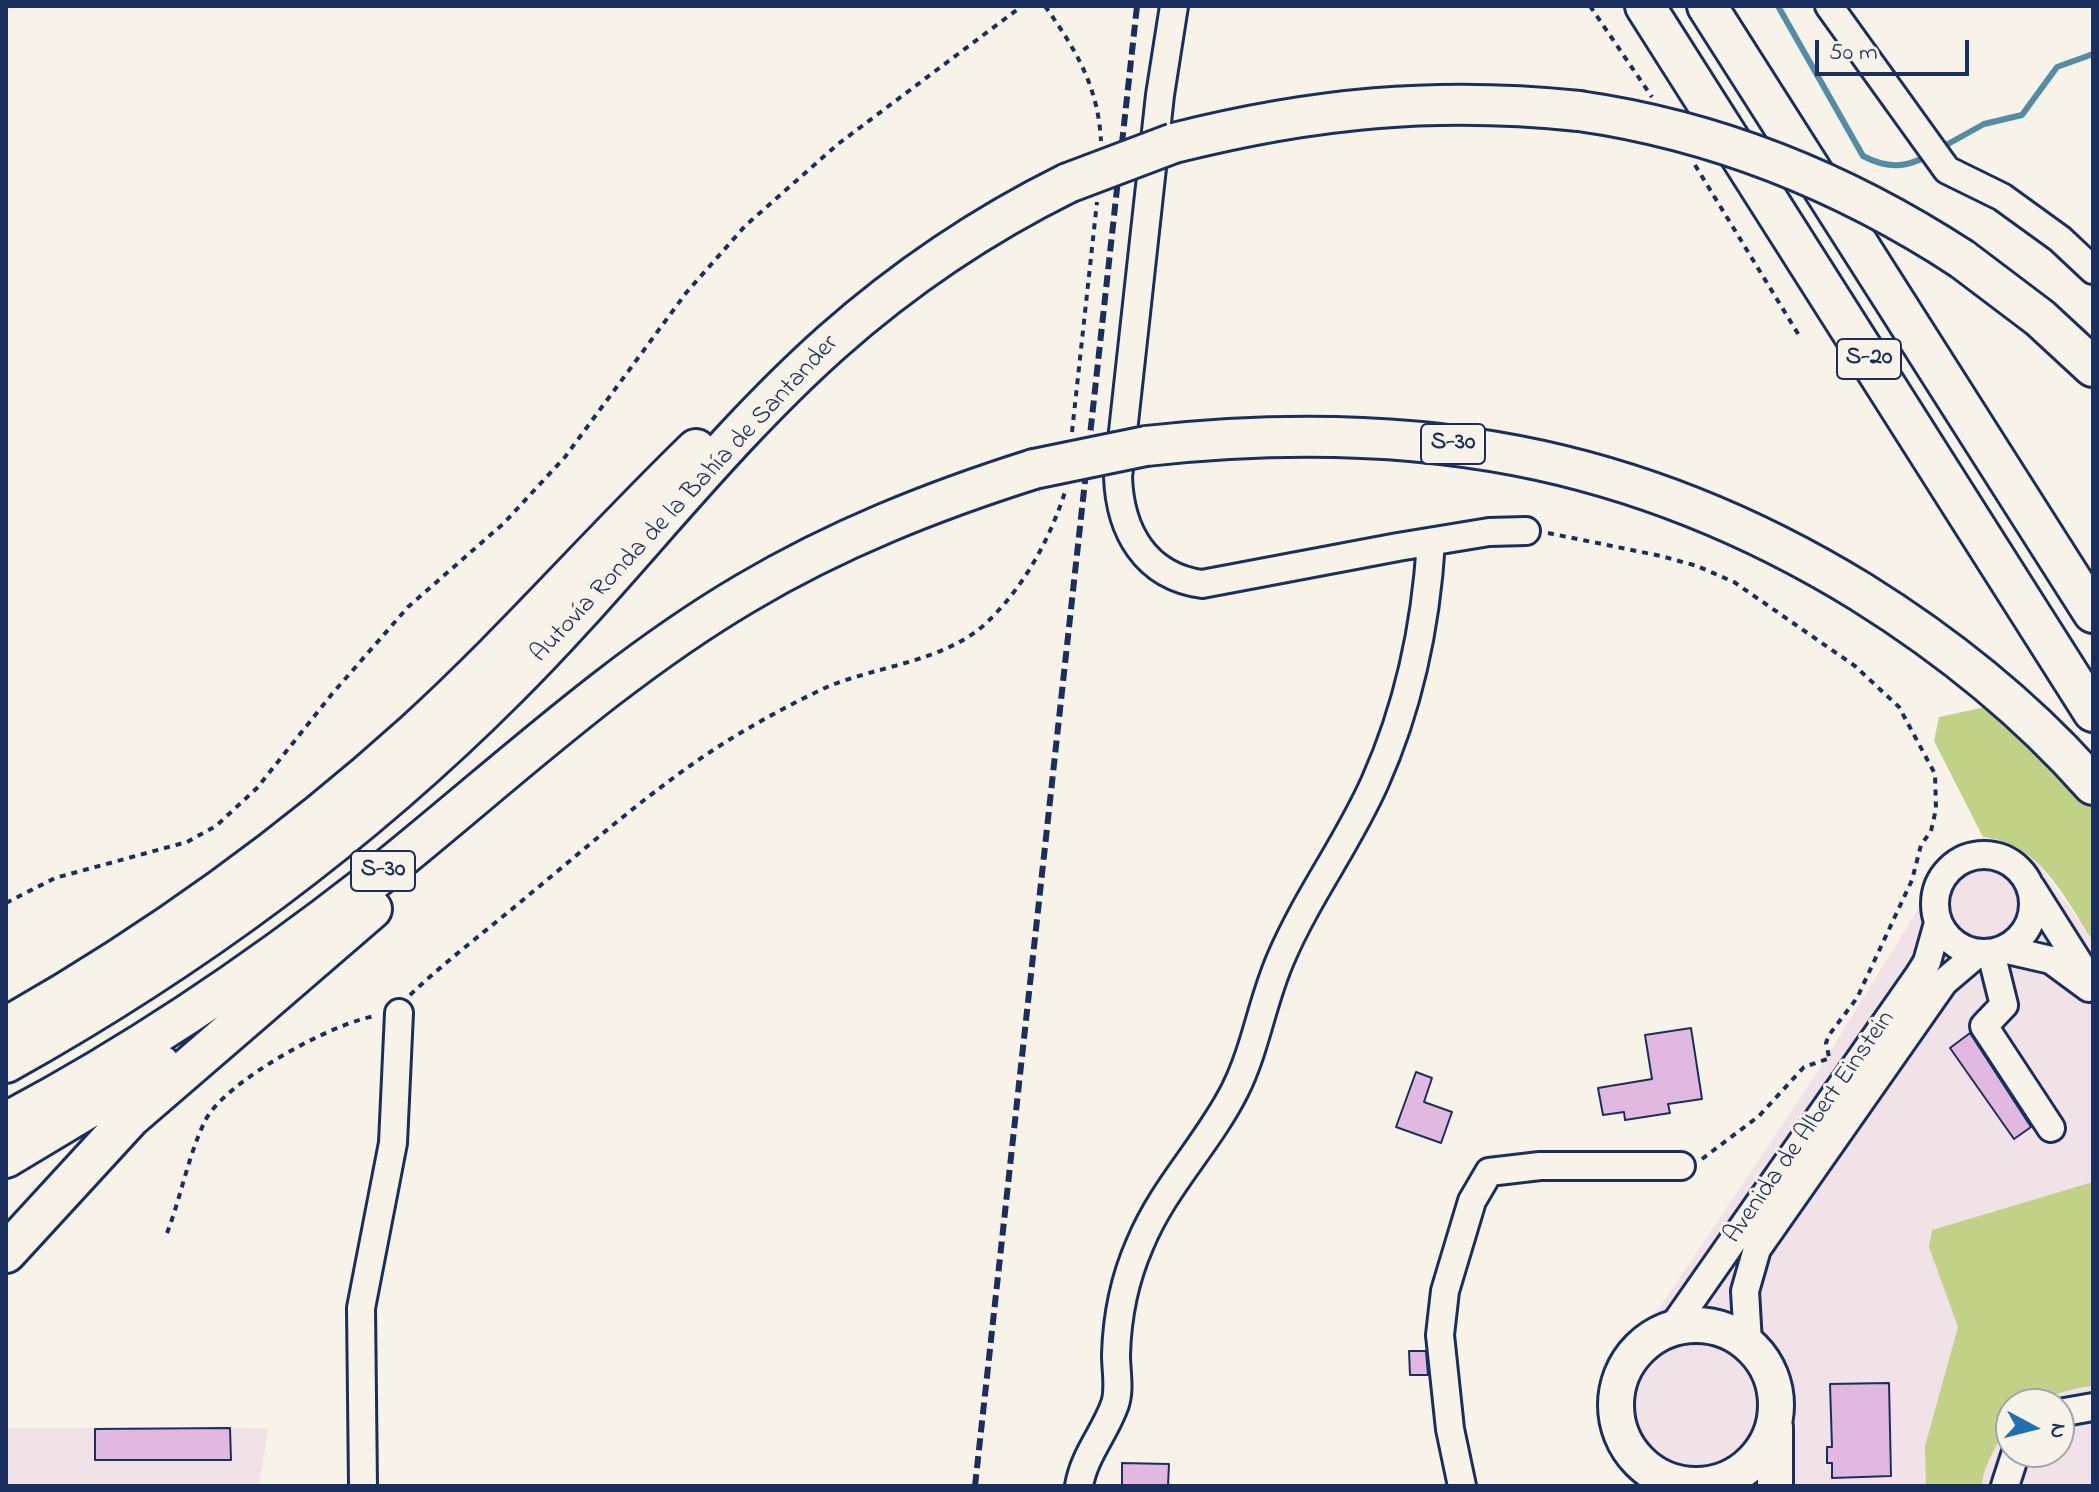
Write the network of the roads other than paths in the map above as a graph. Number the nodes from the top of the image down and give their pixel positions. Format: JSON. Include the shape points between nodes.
{"nodes":[{"id":1,"x":1174,"y":6,"type":"edge"},
{"id":2,"x":1645,"y":6,"type":"edge"},
{"id":3,"x":1707,"y":6,"type":"edge"},
{"id":4,"x":1829,"y":6,"type":"edge"},
{"id":5,"x":1000,"y":220,"type":"junction"},
{"id":6,"x":2093,"y":270,"type":"edge"},
{"id":7,"x":2093,"y":367,"type":"edge"},
{"id":8,"x":1526,"y":531,"type":"road end"},
{"id":9,"x":1431,"y":542,"type":"junction"},
{"id":10,"x":743,"y":594,"type":"junction"},
{"id":11,"x":2093,"y":613,"type":"edge"},
{"id":12,"x":2093,"y":712,"type":"edge"},
{"id":13,"x":2093,"y":785,"type":"edge"},
{"id":14,"x":231,"y":883,"type":"junction"},
{"id":15,"x":2029,"y":884,"type":"junction"},
{"id":16,"x":362,"y":918,"type":"junction"},
{"id":17,"x":1938,"y":923,"type":"junction"},
{"id":18,"x":1991,"y":952,"type":"junction"},
{"id":19,"x":2093,"y":985,"type":"edge"},
{"id":20,"x":2093,"y":992,"type":"edge"},
{"id":21,"x":6,"y":998,"type":"edge"},
{"id":22,"x":399,"y":1013,"type":"road end"},
{"id":23,"x":6,"y":1027,"type":"edge"},
{"id":24,"x":6,"y":1063,"type":"edge"},
{"id":25,"x":6,"y":1122,"type":"edge"},
{"id":26,"x":2051,"y":1128,"type":"dead end"},
{"id":27,"x":6,"y":1158,"type":"edge"},
{"id":28,"x":1681,"y":1166,"type":"road end"},
{"id":29,"x":6,"y":1253,"type":"edge"},
{"id":30,"x":1672,"y":1328,"type":"junction"},
{"id":31,"x":1748,"y":1343,"type":"junction"},
{"id":32,"x":1775,"y":1419,"type":"junction"},
{"id":33,"x":1678,"y":1484,"type":"edge"},
{"id":34,"x":363,"y":1486,"type":"edge"},
{"id":35,"x":1079,"y":1486,"type":"edge"},
{"id":36,"x":1462,"y":1486,"type":"edge"},
{"id":37,"x":1775,"y":1486,"type":"edge"}],
"edges":[{"from":1,"to":9,"type":"street","via":[[1118,477],[1125,526],[1155,566],[1202,584]]},
{"from":2,"to":12,"type":"highway","number":"S-20"},
{"from":3,"to":11,"type":"highway","number":"S-20"},
{"from":4,"to":6,"type":"street","via":[[1947,170],[2002,197]]},
{"from":5,"to":7,"type":"highway","name":"Autovía Ronda de la Bahía de Santander","number":"S-30","bridge":true,"via":[[1083,191],[1174,143],[1300,115],[1470,103],[1579,111],[1666,127],[1770,158],[1863,200],[1962,259],[2040,318]]},
{"from":5,"to":14,"type":"highway","via":[[886,285],[787,362],[414,732]]},
{"from":5,"to":24,"type":"highway","name":"Autovía Ronda de la Bahía de Santander","number":"S-30","via":[[912,278],[820,353],[543,652],[391,796],[214,933]]},
{"from":8,"to":9,"type":"street"},
{"from":9,"to":35,"type":"street","via":[[1423,627],[1375,784],[1281,958],[1235,1088],[1182,1166],[1141,1241],[1127,1277],[1120,1319],[1116,1399],[1087,1455]]},
{"from":10,"to":13,"type":"highway","number":"S-30","bridge":true,"via":[[882,523],[1034,469],[1146,446],[1277,436],[1396,438],[1499,451],[1653,490],[1798,556],[1903,619],[1993,688]]},
{"from":10,"to":16,"type":"highway"},
{"from":10,"to":25,"type":"highway","number":"S-30","via":[[614,683],[369,883],[243,977],[110,1064]]},
{"from":14,"to":21,"type":"highway"},
{"from":14,"to":23,"type":"highway"},
{"from":15,"to":17,"type":"street","via":[[2003,858],[1965,858],[1938,885]]},
{"from":15,"to":18,"type":"street","via":[[2029,924],[2014,943]]},
{"from":15,"to":19,"type":"street"},
{"from":16,"to":27,"type":"highway","via":[[203,1037]]},
{"from":16,"to":29,"type":"highway","via":[[131,1117]]},
{"from":17,"to":18,"type":"street","via":[[1948,938]]},
{"from":17,"to":30,"type":"street","name":"Avenida de Albert Einstein","via":[[1927,962],[1839,1065]]},
{"from":18,"to":20,"type":"street","via":[[2051,960]]},
{"from":18,"to":26,"type":"street","via":[[2004,1005],[1984,1026]]},
{"from":18,"to":31,"type":"street","name":"Avenida de Albert Einstein","via":[[1944,982],[1757,1249],[1745,1291]]},
{"from":22,"to":34,"type":"street","via":[[393,1143],[361,1308]]},
{"from":28,"to":36,"type":"street","via":[[1540,1166],[1489,1172],[1472,1201],[1445,1291],[1440,1335]]},
{"from":30,"to":31,"type":"main road","via":[[1708,1326]]},
{"from":30,"to":33,"type":"main road","via":[[1631,1359],[1622,1378],[1617,1417],[1622,1436],[1640,1461]]},
{"from":31,"to":32,"type":"main road","via":[[1772,1380]]},
{"from":32,"to":33,"type":"main road","via":[[1768,1439],[1740,1472],[1719,1482]]},
{"from":32,"to":37,"type":"main road"}]}
